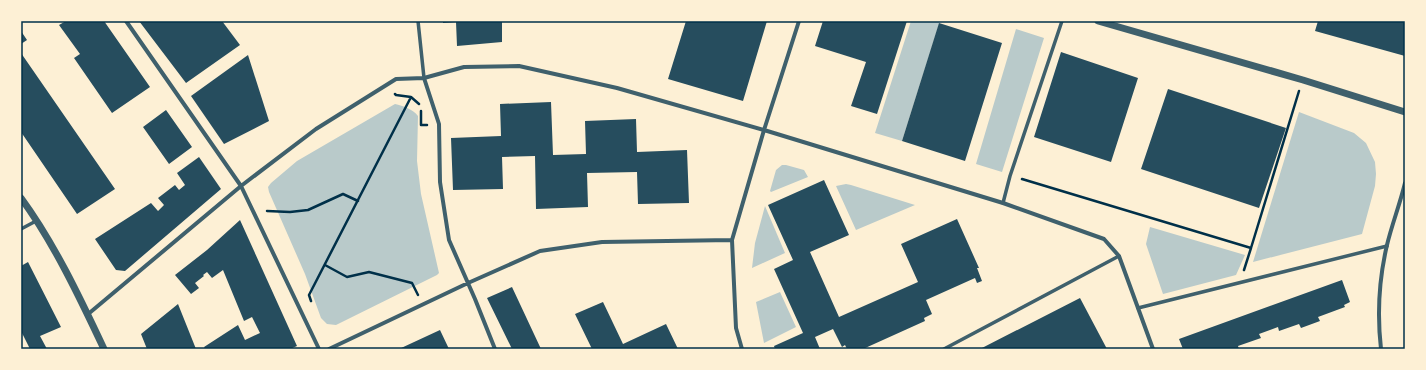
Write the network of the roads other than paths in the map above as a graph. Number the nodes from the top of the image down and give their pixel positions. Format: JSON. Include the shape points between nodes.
{"nodes":[{"id":1,"x":126,"y":21,"type":"edge"},
{"id":2,"x":418,"y":21,"type":"edge"},
{"id":3,"x":799,"y":21,"type":"edge"},
{"id":4,"x":1062,"y":21,"type":"edge"},
{"id":5,"x":1098,"y":21,"type":"edge"},
{"id":6,"x":424,"y":78,"type":"junction"},
{"id":7,"x":1405,"y":112,"type":"edge"},
{"id":8,"x":764,"y":130,"type":"junction"},
{"id":9,"x":1405,"y":183,"type":"edge"},
{"id":10,"x":242,"y":186,"type":"junction"},
{"id":11,"x":21,"y":198,"type":"edge"},
{"id":12,"x":1002,"y":203,"type":"junction"},
{"id":13,"x":37,"y":221,"type":"junction"},
{"id":14,"x":21,"y":229,"type":"edge"},
{"id":15,"x":732,"y":240,"type":"junction"},
{"id":16,"x":1387,"y":246,"type":"junction"},
{"id":17,"x":1119,"y":256,"type":"junction"},
{"id":18,"x":468,"y":283,"type":"junction"},
{"id":19,"x":1138,"y":308,"type":"junction"},
{"id":20,"x":88,"y":315,"type":"junction"},
{"id":21,"x":104,"y":349,"type":"edge"},
{"id":22,"x":319,"y":349,"type":"edge"},
{"id":23,"x":329,"y":349,"type":"edge"},
{"id":24,"x":495,"y":349,"type":"edge"},
{"id":25,"x":742,"y":349,"type":"edge"},
{"id":26,"x":944,"y":349,"type":"edge"},
{"id":27,"x":1153,"y":349,"type":"edge"},
{"id":28,"x":1381,"y":349,"type":"edge"}],
"edges":[{"from":1,"to":10,"type":"street"},
{"from":2,"to":6,"type":"street"},
{"from":3,"to":8,"type":"street"},
{"from":4,"to":12,"type":"street"},
{"from":5,"to":7,"type":"street"},
{"from":6,"to":8,"type":"street","via":[[464,66],[519,66],[617,88]]},
{"from":6,"to":10,"type":"street","via":[[396,79],[316,128]]},
{"from":6,"to":18,"type":"street","via":[[439,124],[440,182],[449,240]]},
{"from":8,"to":12,"type":"street"},
{"from":8,"to":15,"type":"street"},
{"from":9,"to":16,"type":"street"},
{"from":10,"to":20,"type":"street"},
{"from":10,"to":22,"type":"street"},
{"from":11,"to":13,"type":"street"},
{"from":12,"to":17,"type":"street","via":[[1104,239]]},
{"from":13,"to":14,"type":"street"},
{"from":13,"to":20,"type":"street"},
{"from":15,"to":18,"type":"street","via":[[602,242],[540,251]]},
{"from":15,"to":25,"type":"street","via":[[736,328]]},
{"from":16,"to":19,"type":"street"},
{"from":16,"to":28,"type":"street","via":[[1379,294]]},
{"from":17,"to":19,"type":"street"},
{"from":17,"to":26,"type":"street"},
{"from":18,"to":23,"type":"street"},
{"from":18,"to":24,"type":"street"},
{"from":19,"to":27,"type":"street"},
{"from":20,"to":21,"type":"street"}]}
